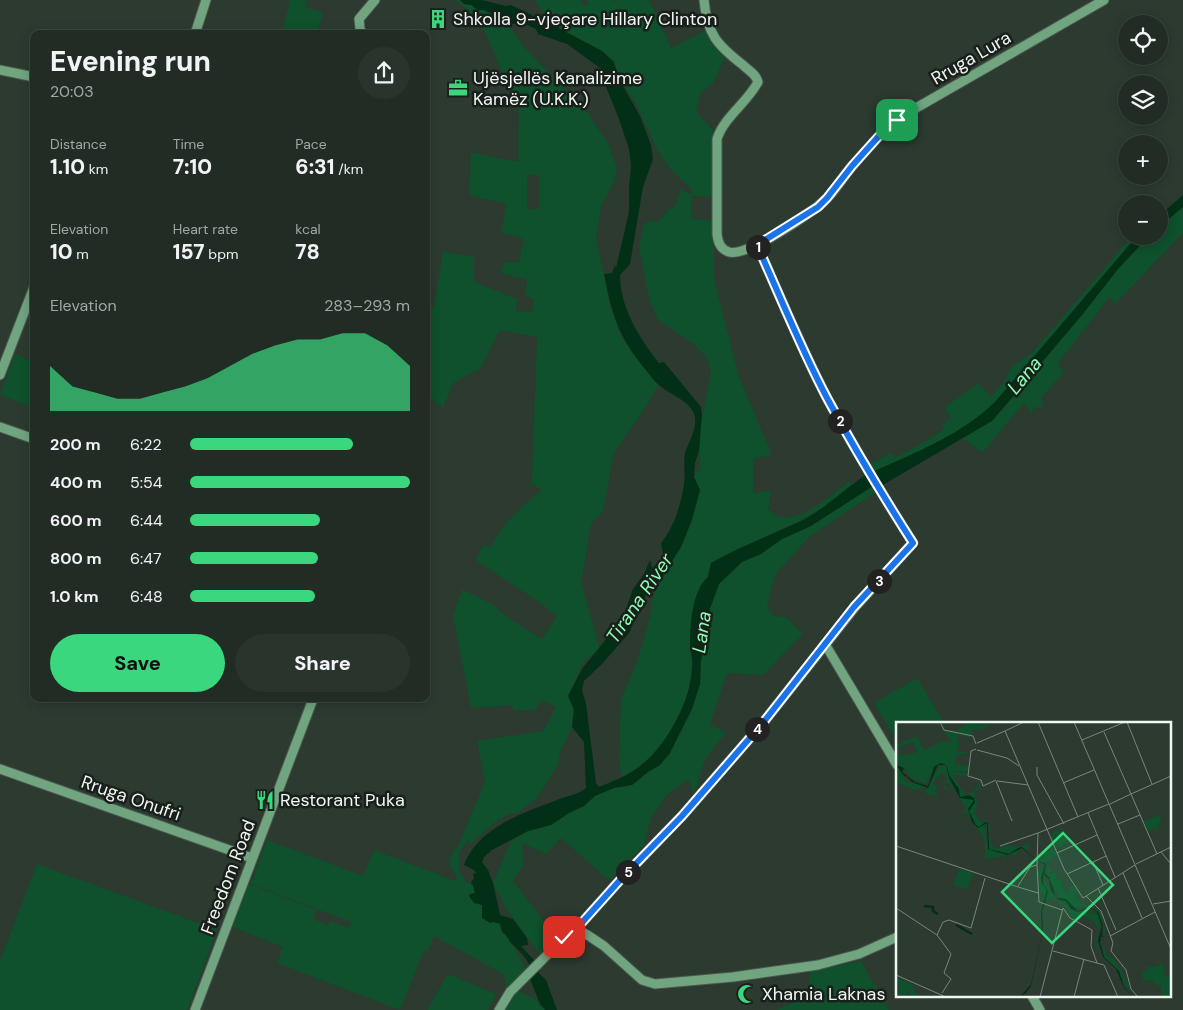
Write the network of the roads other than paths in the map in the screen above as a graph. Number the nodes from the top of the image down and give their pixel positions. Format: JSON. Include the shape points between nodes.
{"nodes":[{"id":1,"x":206,"y":0,"type":"edge"},
{"id":2,"x":375,"y":0,"type":"edge"},
{"id":3,"x":704,"y":0,"type":"edge"},
{"id":4,"x":1104,"y":0,"type":"edge"},
{"id":5,"x":196,"y":30,"type":"edge"},
{"id":6,"x":362,"y":30,"type":"edge"},
{"id":7,"x":0,"y":70,"type":"edge"},
{"id":8,"x":30,"y":76,"type":"edge"},
{"id":9,"x":757,"y":245,"type":"junction"},
{"id":10,"x":30,"y":297,"type":"edge"},
{"id":11,"x":0,"y":375,"type":"edge"},
{"id":12,"x":0,"y":427,"type":"edge"},
{"id":13,"x":30,"y":438,"type":"edge"},
{"id":14,"x":826,"y":644,"type":"junction"},
{"id":15,"x":312,"y":702,"type":"edge"},
{"id":16,"x":896,"y":763,"type":"edge"},
{"id":17,"x":0,"y":769,"type":"edge"},
{"id":18,"x":252,"y":858,"type":"junction"},
{"id":19,"x":585,"y":920,"type":"junction"},
{"id":20,"x":567,"y":935,"type":"junction"},
{"id":21,"x":590,"y":936,"type":"junction"},
{"id":22,"x":896,"y":936,"type":"edge"},
{"id":23,"x":1033,"y":998,"type":"edge"},
{"id":24,"x":195,"y":1010,"type":"edge"},
{"id":25,"x":500,"y":1010,"type":"edge"},
{"id":26,"x":1040,"y":1010,"type":"edge"}],
"edges":[{"from":1,"to":5,"type":"street"},
{"from":2,"to":6,"type":"street","via":[[359,19]]},
{"from":3,"to":9,"type":"street","name":"Rruga Lura","via":[[712,36],[755,75],[758,82],[717,139],[717,234],[721,246],[732,253]]},
{"from":4,"to":9,"type":"street","name":"Rruga Lura","via":[[897,120],[878,137],[818,207]]},
{"from":7,"to":8,"type":"street"},
{"from":9,"to":14,"type":"street","via":[[814,372],[913,543],[854,607]]},
{"from":10,"to":11,"type":"street"},
{"from":12,"to":13,"type":"street"},
{"from":14,"to":16,"type":"street"},
{"from":14,"to":19,"type":"street","via":[[682,816]]},
{"from":15,"to":18,"type":"street","name":"Freedom Road"},
{"from":17,"to":18,"type":"street","name":"Rruga Onufri"},
{"from":18,"to":24,"type":"street","name":"Freedom Road"},
{"from":19,"to":20,"type":"street"},
{"from":19,"to":21,"type":"street","via":[[585,929]]},
{"from":20,"to":21,"type":"street","via":[[582,932]]},
{"from":20,"to":25,"type":"street","via":[[510,992]]},
{"from":21,"to":22,"type":"street","via":[[642,980],[655,984],[818,965],[860,954]]},
{"from":23,"to":26,"type":"street"}]}
